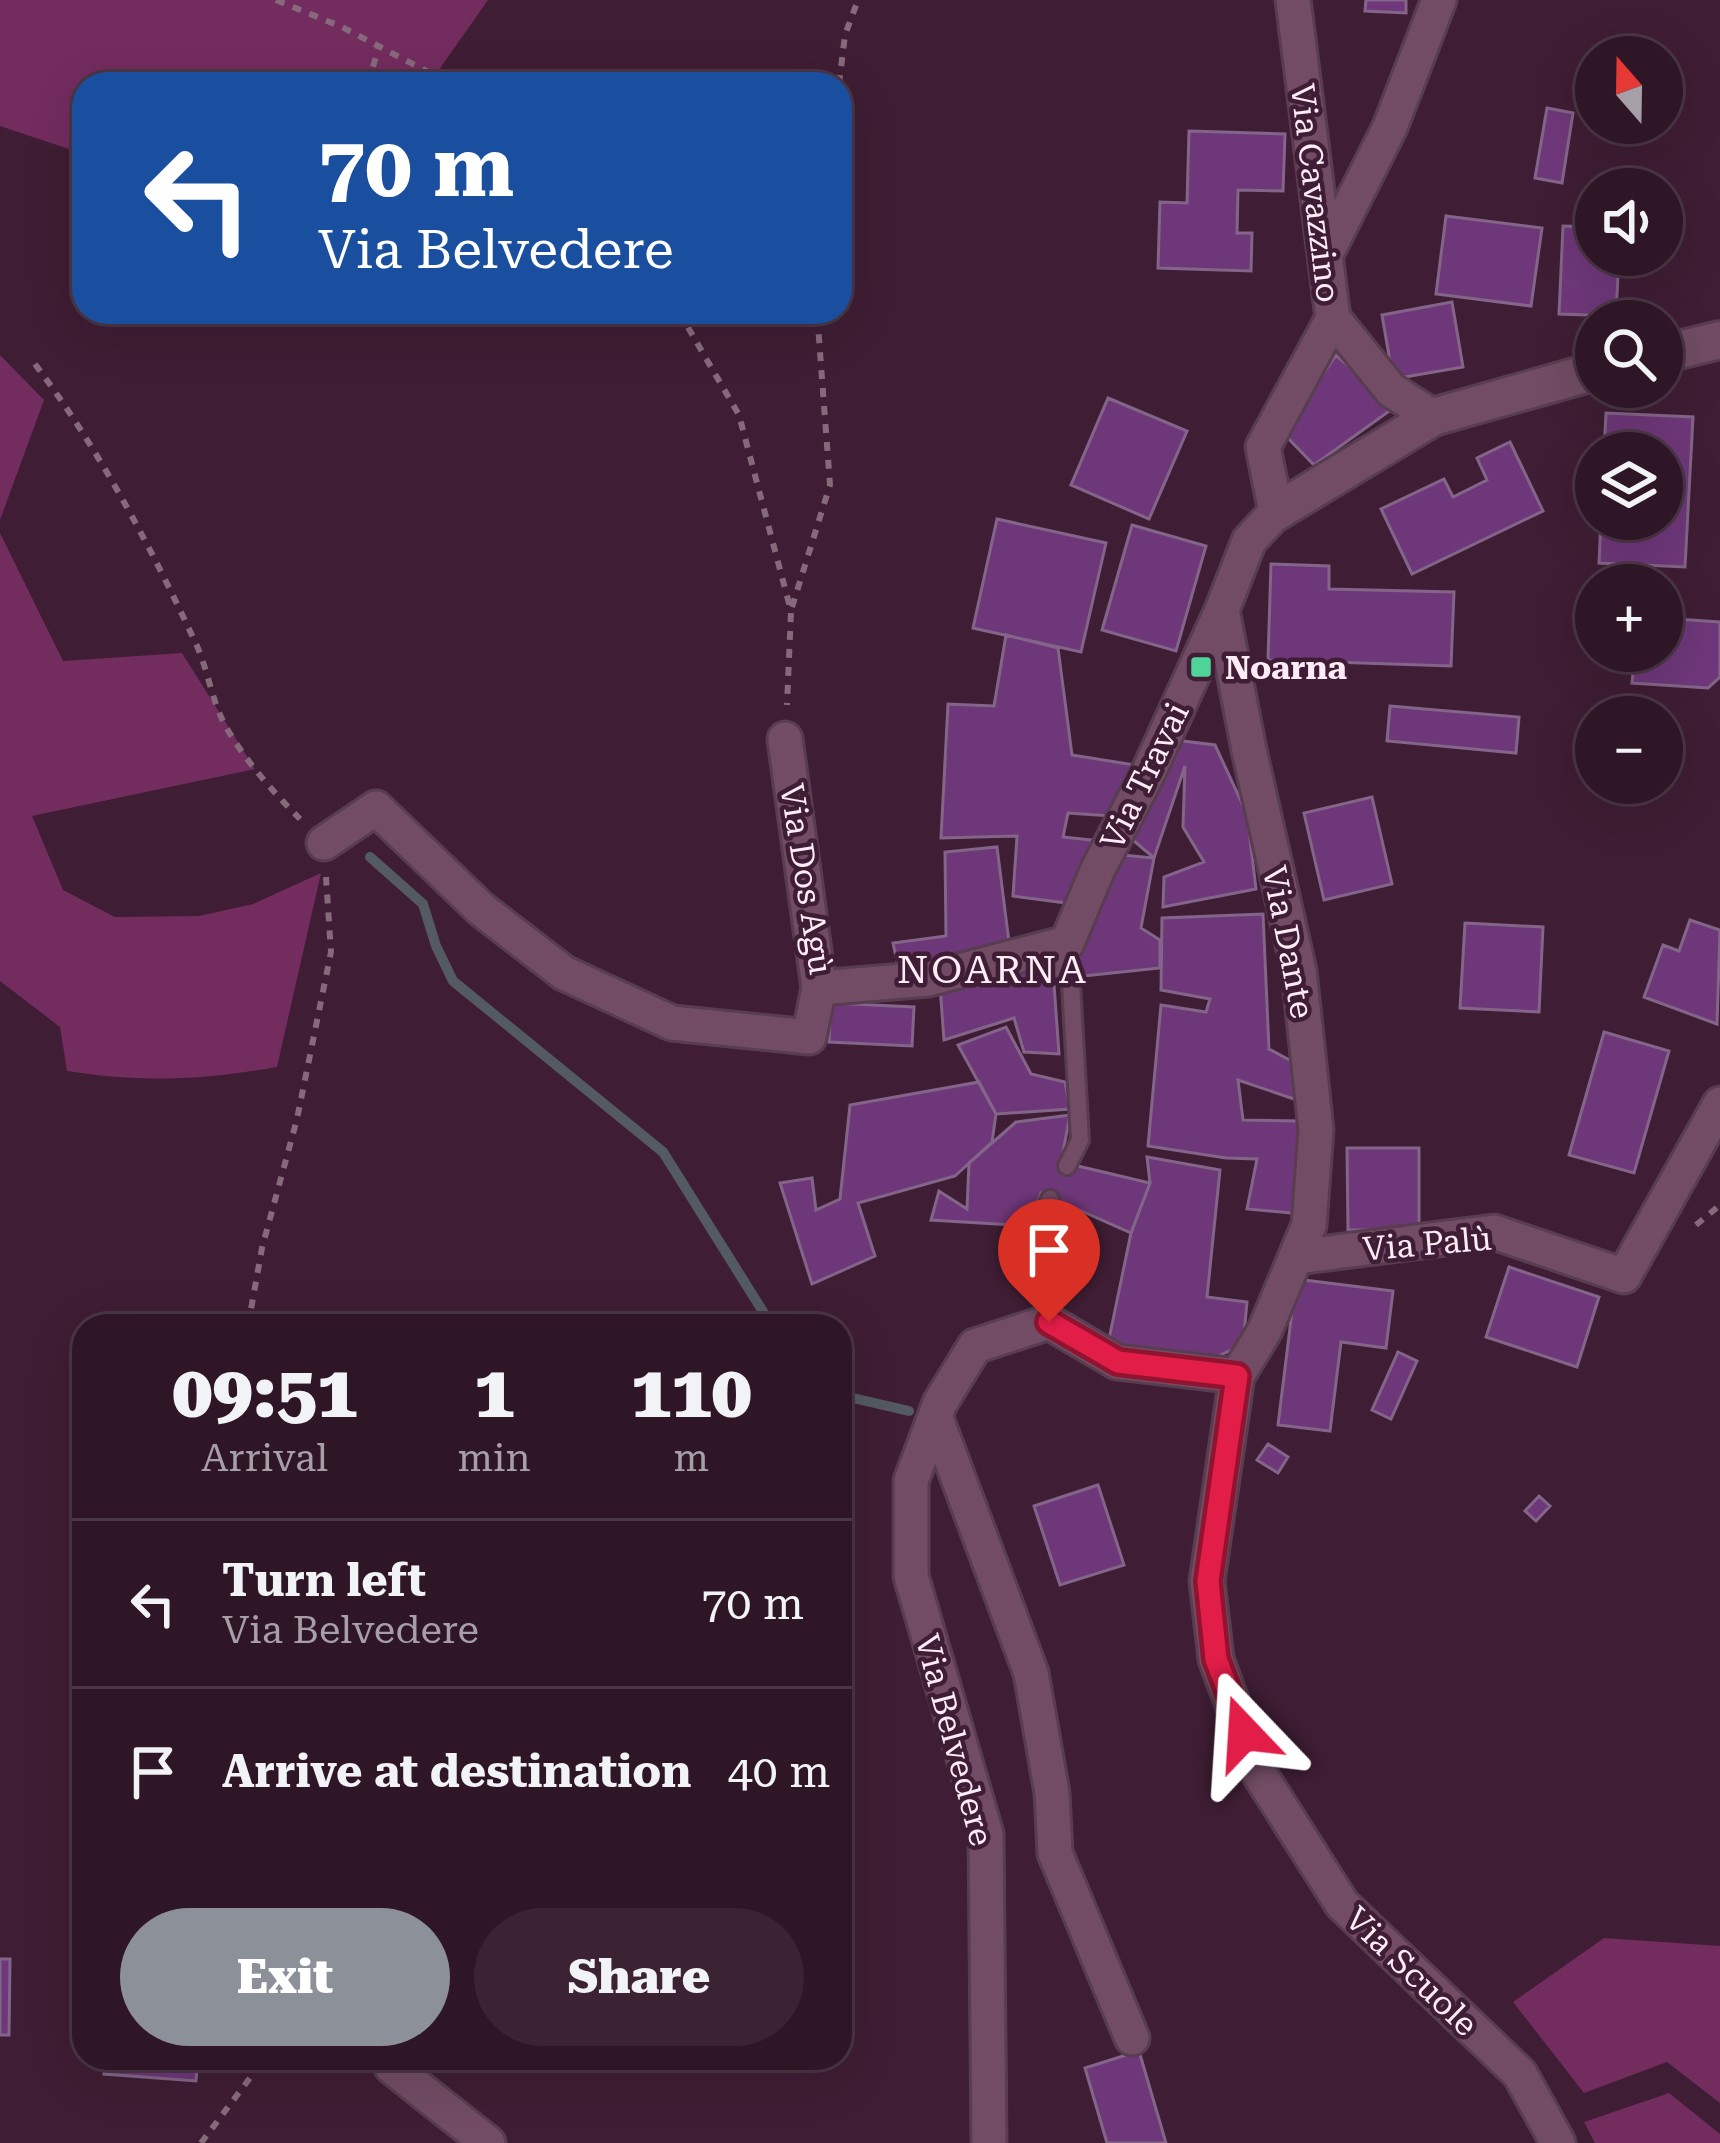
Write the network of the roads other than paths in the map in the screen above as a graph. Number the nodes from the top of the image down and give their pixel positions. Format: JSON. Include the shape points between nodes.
{"nodes":[{"id":1,"x":1293,"y":0,"type":"edge"},
{"id":2,"x":1439,"y":0,"type":"edge"},
{"id":3,"x":1327,"y":252,"type":"junction"},
{"id":4,"x":1333,"y":318,"type":"junction"},
{"id":5,"x":1720,"y":340,"type":"edge"},
{"id":6,"x":1683,"y":349,"type":"edge"},
{"id":7,"x":1575,"y":377,"type":"edge"},
{"id":8,"x":1433,"y":418,"type":"junction"},
{"id":9,"x":1276,"y":512,"type":"junction"},
{"id":10,"x":1222,"y":610,"type":"junction"},
{"id":11,"x":785,"y":740,"type":"road end"},
{"id":12,"x":324,"y":843,"type":"road end"},
{"id":13,"x":1057,"y":946,"type":"junction"},
{"id":14,"x":819,"y":988,"type":"junction"},
{"id":15,"x":1720,"y":1104,"type":"edge"},
{"id":16,"x":1067,"y":1166,"type":"dead end"},
{"id":17,"x":1050,"y":1199,"type":"dead end"},
{"id":18,"x":1296,"y":1257,"type":"junction"},
{"id":19,"x":1049,"y":1322,"type":"junction"},
{"id":20,"x":1237,"y":1376,"type":"junction"},
{"id":21,"x":935,"y":1416,"type":"junction"},
{"id":22,"x":1132,"y":2038,"type":"dead end"},
{"id":23,"x":397,"y":2070,"type":"edge"},
{"id":24,"x":488,"y":2143,"type":"edge"},
{"id":25,"x":989,"y":2143,"type":"edge"},
{"id":26,"x":1558,"y":2143,"type":"edge"}],
"edges":[{"from":1,"to":3,"type":"street","name":"Via Cavazzino"},
{"from":2,"to":3,"type":"street","via":[[1390,127]]},
{"from":3,"to":4,"type":"street","name":"Via Cavazzino"},
{"from":4,"to":8,"type":"street","via":[[1391,390]]},
{"from":4,"to":9,"type":"street","name":"Via Cavazzino","via":[[1263,447]]},
{"from":5,"to":6,"type":"street"},
{"from":7,"to":8,"type":"street"},
{"from":8,"to":9,"type":"street"},
{"from":9,"to":10,"type":"street","via":[[1249,541]]},
{"from":10,"to":13,"type":"street","name":"Via Travai"},
{"from":10,"to":18,"type":"street","name":"Via Dante","via":[[1302,994],[1316,1130],[1309,1225]]},
{"from":11,"to":14,"type":"street","name":"Via Dos Agù"},
{"from":12,"to":14,"type":"street","via":[[376,808],[481,909],[564,973],[672,1023],[809,1037]]},
{"from":13,"to":14,"type":"street","name":"Via Dos Agù","via":[[928,979]]},
{"from":13,"to":16,"type":"lane","via":[[1071,984],[1080,1140]]},
{"from":15,"to":18,"type":"street","name":"Via Palù","via":[[1624,1276],[1494,1232]]},
{"from":17,"to":19,"type":"lane","via":[[1034,1265]]},
{"from":18,"to":20,"type":"street","name":"Via Dante"},
{"from":19,"to":20,"type":"street","via":[[1118,1362]]},
{"from":19,"to":21,"type":"street","name":"Via Belvedere","via":[[975,1346]]},
{"from":20,"to":26,"type":"street","name":"Via Scuole","via":[[1208,1581],[1216,1659],[1257,1770],[1342,1904],[1520,2074]]},
{"from":21,"to":22,"type":"street","via":[[1030,1673],[1055,1853]]},
{"from":21,"to":25,"type":"street","name":"Via Belvedere","via":[[911,1481],[911,1576],[986,1834]]},
{"from":23,"to":24,"type":"street"}]}
